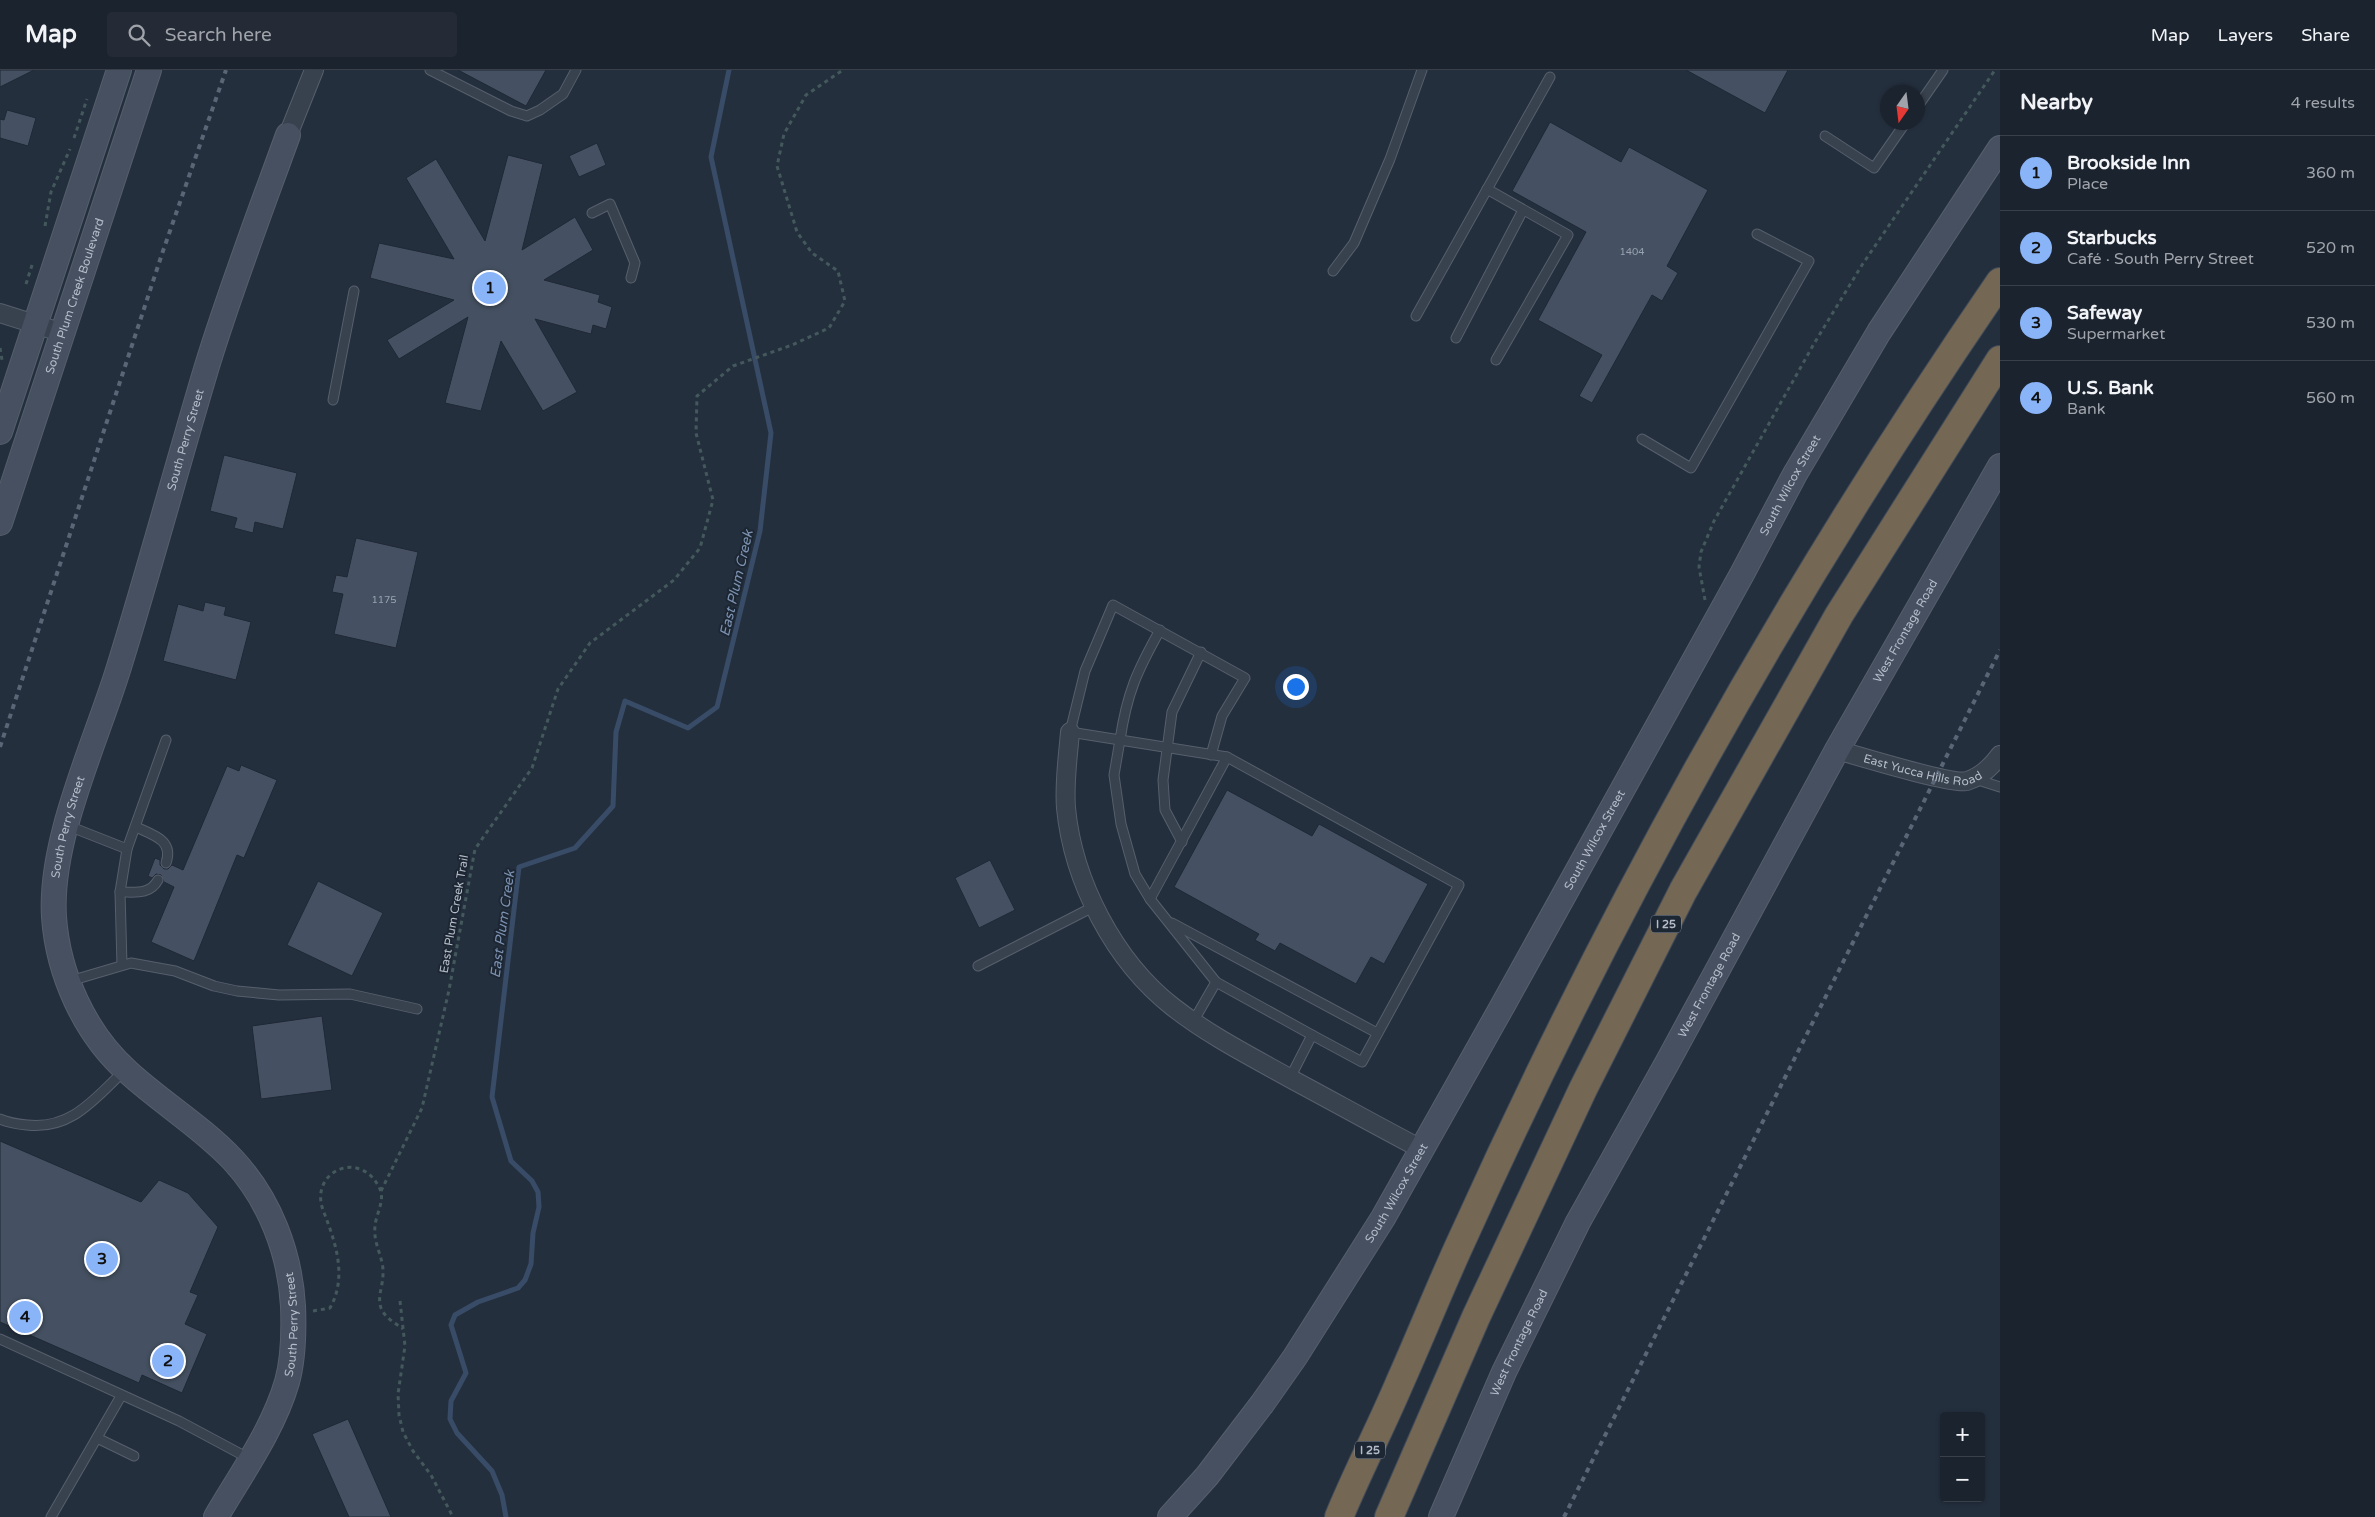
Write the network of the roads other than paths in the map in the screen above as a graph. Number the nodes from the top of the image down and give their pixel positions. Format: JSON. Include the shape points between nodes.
{"nodes":[{"id":1,"x":118,"y":70,"type":"edge"},
{"id":2,"x":149,"y":70,"type":"edge"},
{"id":3,"x":314,"y":70,"type":"edge"},
{"id":4,"x":430,"y":70,"type":"edge"},
{"id":5,"x":576,"y":70,"type":"edge"},
{"id":6,"x":1422,"y":70,"type":"edge"},
{"id":7,"x":1943,"y":70,"type":"edge"},
{"id":8,"x":1550,"y":77,"type":"dead end"},
{"id":9,"x":1925,"y":96,"type":"edge"},
{"id":10,"x":1900,"y":130,"type":"edge"},
{"id":11,"x":288,"y":135,"type":"joint"},
{"id":12,"x":1824,"y":136,"type":"dead end"},
{"id":13,"x":2000,"y":148,"type":"edge"},
{"id":14,"x":1487,"y":189,"type":"junction"},
{"id":15,"x":1523,"y":210,"type":"junction"},
{"id":16,"x":592,"y":213,"type":"dead end"},
{"id":17,"x":1757,"y":234,"type":"dead end"},
{"id":18,"x":1333,"y":271,"type":"dead end"},
{"id":19,"x":632,"y":278,"type":"dead end"},
{"id":20,"x":2000,"y":282,"type":"edge"},
{"id":21,"x":354,"y":291,"type":"dead end"},
{"id":22,"x":0,"y":313,"type":"edge"},
{"id":23,"x":1416,"y":316,"type":"dead end"},
{"id":24,"x":35,"y":324,"type":"junction"},
{"id":25,"x":62,"y":333,"type":"junction"},
{"id":26,"x":1456,"y":338,"type":"dead end"},
{"id":27,"x":1496,"y":360,"type":"dead end"},
{"id":28,"x":2000,"y":360,"type":"edge"},
{"id":29,"x":333,"y":400,"type":"dead end"},
{"id":30,"x":0,"y":432,"type":"edge"},
{"id":31,"x":1642,"y":439,"type":"dead end"},
{"id":32,"x":2000,"y":466,"type":"edge"},
{"id":33,"x":0,"y":523,"type":"edge"},
{"id":34,"x":1160,"y":630,"type":"junction"},
{"id":35,"x":1201,"y":652,"type":"junction"},
{"id":36,"x":1070,"y":732,"type":"junction"},
{"id":37,"x":166,"y":740,"type":"dead end"},
{"id":38,"x":1120,"y":740,"type":"junction"},
{"id":39,"x":1167,"y":747,"type":"junction"},
{"id":40,"x":1837,"y":750,"type":"junction"},
{"id":41,"x":1212,"y":754,"type":"junction"},
{"id":42,"x":2000,"y":755,"type":"edge"},
{"id":43,"x":1227,"y":757,"type":"junction"},
{"id":44,"x":1972,"y":778,"type":"junction"},
{"id":45,"x":2000,"y":787,"type":"edge"},
{"id":46,"x":66,"y":826,"type":"junction"},
{"id":47,"x":136,"y":827,"type":"junction"},
{"id":48,"x":1182,"y":842,"type":"junction"},
{"id":49,"x":127,"y":849,"type":"junction"},
{"id":50,"x":166,"y":863,"type":"dead end"},
{"id":51,"x":158,"y":880,"type":"dead end"},
{"id":52,"x":120,"y":892,"type":"junction"},
{"id":53,"x":1150,"y":899,"type":"junction"},
{"id":54,"x":1095,"y":906,"type":"junction"},
{"id":55,"x":1167,"y":920,"type":"junction"},
{"id":56,"x":122,"y":965,"type":"junction"},
{"id":57,"x":978,"y":966,"type":"dead end"},
{"id":58,"x":68,"y":982,"type":"junction"},
{"id":59,"x":1216,"y":982,"type":"junction"},
{"id":60,"x":417,"y":1009,"type":"dead end"},
{"id":61,"x":1194,"y":1022,"type":"junction"},
{"id":62,"x":1377,"y":1033,"type":"junction"},
{"id":63,"x":1312,"y":1035,"type":"junction"},
{"id":64,"x":125,"y":1070,"type":"junction"},
{"id":65,"x":1290,"y":1078,"type":"junction"},
{"id":66,"x":0,"y":1119,"type":"edge"},
{"id":67,"x":1423,"y":1150,"type":"junction"},
{"id":68,"x":1476,"y":1317,"type":"junction"},
{"id":69,"x":0,"y":1339,"type":"edge"},
{"id":70,"x":1400,"y":1383,"type":"junction"},
{"id":71,"x":121,"y":1396,"type":"junction"},
{"id":72,"x":97,"y":1438,"type":"junction"},
{"id":73,"x":134,"y":1456,"type":"dead end"},
{"id":74,"x":250,"y":1459,"type":"junction"},
{"id":75,"x":50,"y":1517,"type":"edge"},
{"id":76,"x":216,"y":1517,"type":"edge"},
{"id":77,"x":1170,"y":1517,"type":"edge"},
{"id":78,"x":1330,"y":1517,"type":"edge"},
{"id":79,"x":1339,"y":1517,"type":"edge"},
{"id":80,"x":1389,"y":1517,"type":"edge"},
{"id":81,"x":1394,"y":1517,"type":"edge"},
{"id":82,"x":1441,"y":1517,"type":"edge"}],
"edges":[{"from":1,"to":24,"type":"main road"},
{"from":2,"to":25,"type":"main road","name":"South Plum Creek Boulevard"},
{"from":3,"to":11,"type":"street","name":"South Perry Street"},
{"from":4,"to":5,"type":"lane","via":[[527,116],[563,94]]},
{"from":6,"to":18,"type":"lane","via":[[1390,159],[1354,243]]},
{"from":7,"to":9,"type":"lane"},
{"from":8,"to":14,"type":"lane"},
{"from":10,"to":12,"type":"lane","via":[[1874,168]]},
{"from":11,"to":46,"type":"main road","name":"South Perry Street","via":[[227,304],[128,638]]},
{"from":13,"to":67,"type":"main road","name":"South Wilcox Street","via":[[1879,332],[1795,474]]},
{"from":14,"to":15,"type":"lane"},
{"from":14,"to":23,"type":"lane"},
{"from":15,"to":26,"type":"lane"},
{"from":15,"to":27,"type":"lane","via":[[1568,235]]},
{"from":16,"to":19,"type":"lane","via":[[610,204],[635,263]]},
{"from":17,"to":31,"type":"lane","via":[[1809,261],[1691,468]]},
{"from":20,"to":70,"type":"highway","number":"I 25","via":[[1857,501],[1646,865],[1519,1118],[1464,1234]]},
{"from":21,"to":29,"type":"lane"},
{"from":22,"to":24,"type":"street"},
{"from":24,"to":25,"type":"street"},
{"from":24,"to":30,"type":"main road"},
{"from":25,"to":33,"type":"main road","name":"South Plum Creek Boulevard"},
{"from":28,"to":68,"type":"highway","number":"I 25","via":[[1839,615],[1688,883],[1583,1089]]},
{"from":32,"to":40,"type":"main road","name":"West Frontage Road"},
{"from":34,"to":35,"type":"lane"},
{"from":34,"to":36,"type":"lane","via":[[1114,605],[1085,671]]},
{"from":34,"to":38,"type":"lane","via":[[1138,669],[1125,705]]},
{"from":35,"to":39,"type":"lane","via":[[1172,712]]},
{"from":35,"to":41,"type":"lane","via":[[1245,678],[1222,716]]},
{"from":36,"to":38,"type":"lane"},
{"from":36,"to":54,"type":"street","via":[[1066,809],[1081,871]]},
{"from":37,"to":47,"type":"lane"},
{"from":38,"to":39,"type":"lane"},
{"from":38,"to":53,"type":"lane","via":[[1114,775],[1121,824],[1134,874]]},
{"from":39,"to":41,"type":"lane"},
{"from":39,"to":48,"type":"lane","via":[[1162,780],[1165,810]]},
{"from":40,"to":44,"type":"street","name":"East Yucca Hills Road","via":[[1947,779],[1966,781]]},
{"from":40,"to":82,"type":"main road","name":"West Frontage Road","via":[[1550,1274],[1482,1419]]},
{"from":41,"to":43,"type":"lane"},
{"from":42,"to":44,"type":"street","name":"East Yucca Hills Road"},
{"from":43,"to":48,"type":"lane"},
{"from":43,"to":62,"type":"lane","via":[[1459,885]]},
{"from":44,"to":45,"type":"lane"},
{"from":46,"to":49,"type":"lane"},
{"from":46,"to":58,"type":"main road","name":"South Perry Street","via":[[54,885],[54,915],[57,944]]},
{"from":47,"to":49,"type":"lane"},
{"from":47,"to":50,"type":"lane","via":[[166,843]]},
{"from":48,"to":53,"type":"lane"},
{"from":49,"to":52,"type":"lane"},
{"from":51,"to":52,"type":"lane","via":[[149,890]]},
{"from":52,"to":56,"type":"lane"},
{"from":53,"to":55,"type":"lane"},
{"from":54,"to":57,"type":"lane"},
{"from":54,"to":61,"type":"street","via":[[1136,972],[1164,1000]]},
{"from":55,"to":59,"type":"lane"},
{"from":55,"to":62,"type":"lane"},
{"from":56,"to":58,"type":"lane"},
{"from":56,"to":60,"type":"lane","via":[[132,963],[175,971],[237,991],[279,995],[350,994]]},
{"from":58,"to":64,"type":"main road","name":"South Perry Street","via":[[102,1043]]},
{"from":59,"to":61,"type":"lane"},
{"from":59,"to":63,"type":"lane"},
{"from":61,"to":65,"type":"street"},
{"from":62,"to":63,"type":"lane","via":[[1362,1062]]},
{"from":63,"to":65,"type":"lane"},
{"from":64,"to":66,"type":"lane","via":[[77,1114],[66,1120],[33,1125]]},
{"from":64,"to":74,"type":"main road","name":"South Perry Street","via":[[214,1142],[248,1179],[268,1209],[279,1236],[287,1262],[293,1313],[292,1362],[272,1421]]},
{"from":65,"to":67,"type":"street"},
{"from":67,"to":77,"type":"main road","name":"South Wilcox Street","via":[[1295,1357],[1227,1450]]},
{"from":68,"to":80,"type":"highway","number":"I 25"},
{"from":68,"to":81,"type":"highway"},
{"from":69,"to":71,"type":"lane"},
{"from":70,"to":78,"type":"highway"},
{"from":70,"to":79,"type":"highway","number":"I 25"},
{"from":71,"to":72,"type":"lane"},
{"from":71,"to":74,"type":"lane","via":[[179,1421]]},
{"from":72,"to":73,"type":"lane"},
{"from":72,"to":75,"type":"lane"},
{"from":74,"to":76,"type":"main road","name":"South Perry Street"}]}
